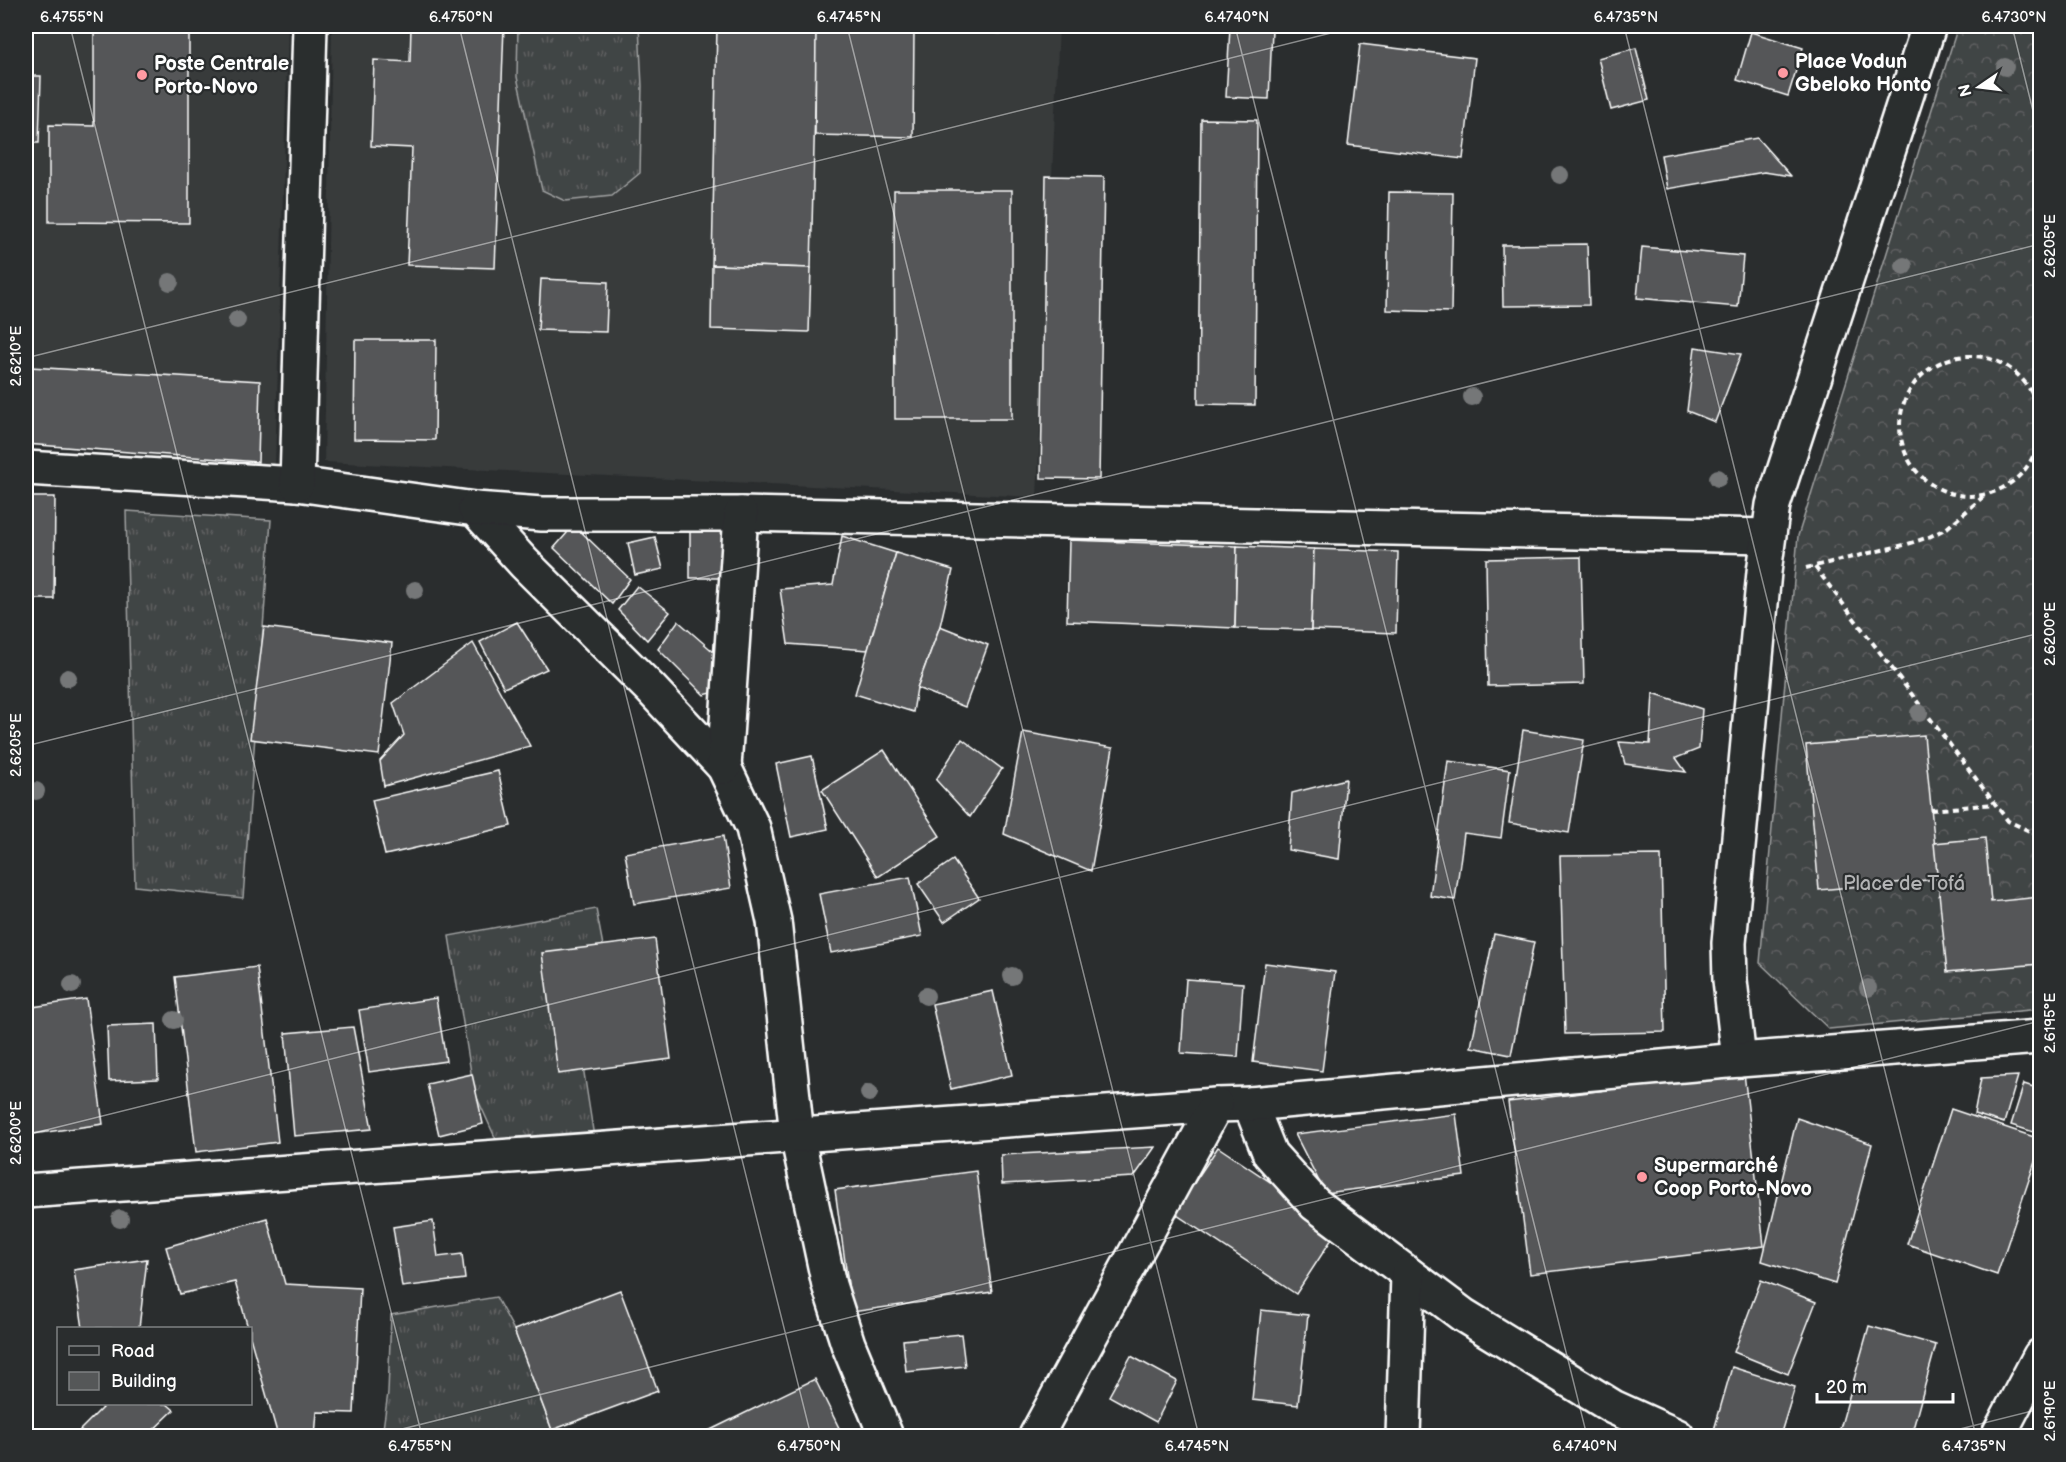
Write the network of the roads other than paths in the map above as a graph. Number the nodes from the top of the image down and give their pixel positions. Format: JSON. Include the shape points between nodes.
{"nodes":[{"id":1,"x":310,"y":26,"type":"edge"},
{"id":2,"x":1929,"y":26,"type":"edge"},
{"id":3,"x":26,"y":468,"type":"edge"},
{"id":4,"x":297,"y":484,"type":"junction"},
{"id":5,"x":475,"y":508,"type":"junction"},
{"id":6,"x":741,"y":514,"type":"junction"},
{"id":7,"x":1768,"y":537,"type":"junction"},
{"id":8,"x":724,"y":767,"type":"junction"},
{"id":9,"x":2040,"y":1037,"type":"edge"},
{"id":10,"x":1739,"y":1060,"type":"junction"},
{"id":11,"x":1250,"y":1104,"type":"junction"},
{"id":12,"x":1216,"y":1105,"type":"junction"},
{"id":13,"x":797,"y":1135,"type":"junction"},
{"id":14,"x":26,"y":1191,"type":"edge"},
{"id":15,"x":1408,"y":1274,"type":"junction"},
{"id":16,"x":2040,"y":1356,"type":"edge"},
{"id":17,"x":886,"y":1437,"type":"edge"},
{"id":18,"x":1036,"y":1437,"type":"edge"},
{"id":19,"x":1403,"y":1437,"type":"edge"},
{"id":20,"x":1677,"y":1437,"type":"edge"},
{"id":21,"x":1998,"y":1437,"type":"edge"}],
"edges":[{"from":1,"to":4,"type":"street"},
{"from":2,"to":7,"type":"street","via":[[1773,505]]},
{"from":3,"to":4,"type":"street"},
{"from":4,"to":5,"type":"street"},
{"from":5,"to":6,"type":"street","via":[[542,514]]},
{"from":5,"to":8,"type":"street"},
{"from":6,"to":7,"type":"street"},
{"from":6,"to":8,"type":"street"},
{"from":7,"to":10,"type":"street","via":[[1729,943]]},
{"from":8,"to":13,"type":"street","via":[[753,828],[774,921]]},
{"from":9,"to":10,"type":"street"},
{"from":10,"to":11,"type":"street"},
{"from":11,"to":12,"type":"street"},
{"from":11,"to":15,"type":"street","via":[[1270,1154],[1315,1204]]},
{"from":12,"to":13,"type":"street"},
{"from":12,"to":18,"type":"street"},
{"from":13,"to":14,"type":"street"},
{"from":13,"to":17,"type":"street","via":[[830,1285],[848,1344]]},
{"from":15,"to":19,"type":"street"},
{"from":15,"to":20,"type":"street","via":[[1463,1315],[1613,1407]]},
{"from":16,"to":21,"type":"street"}]}
